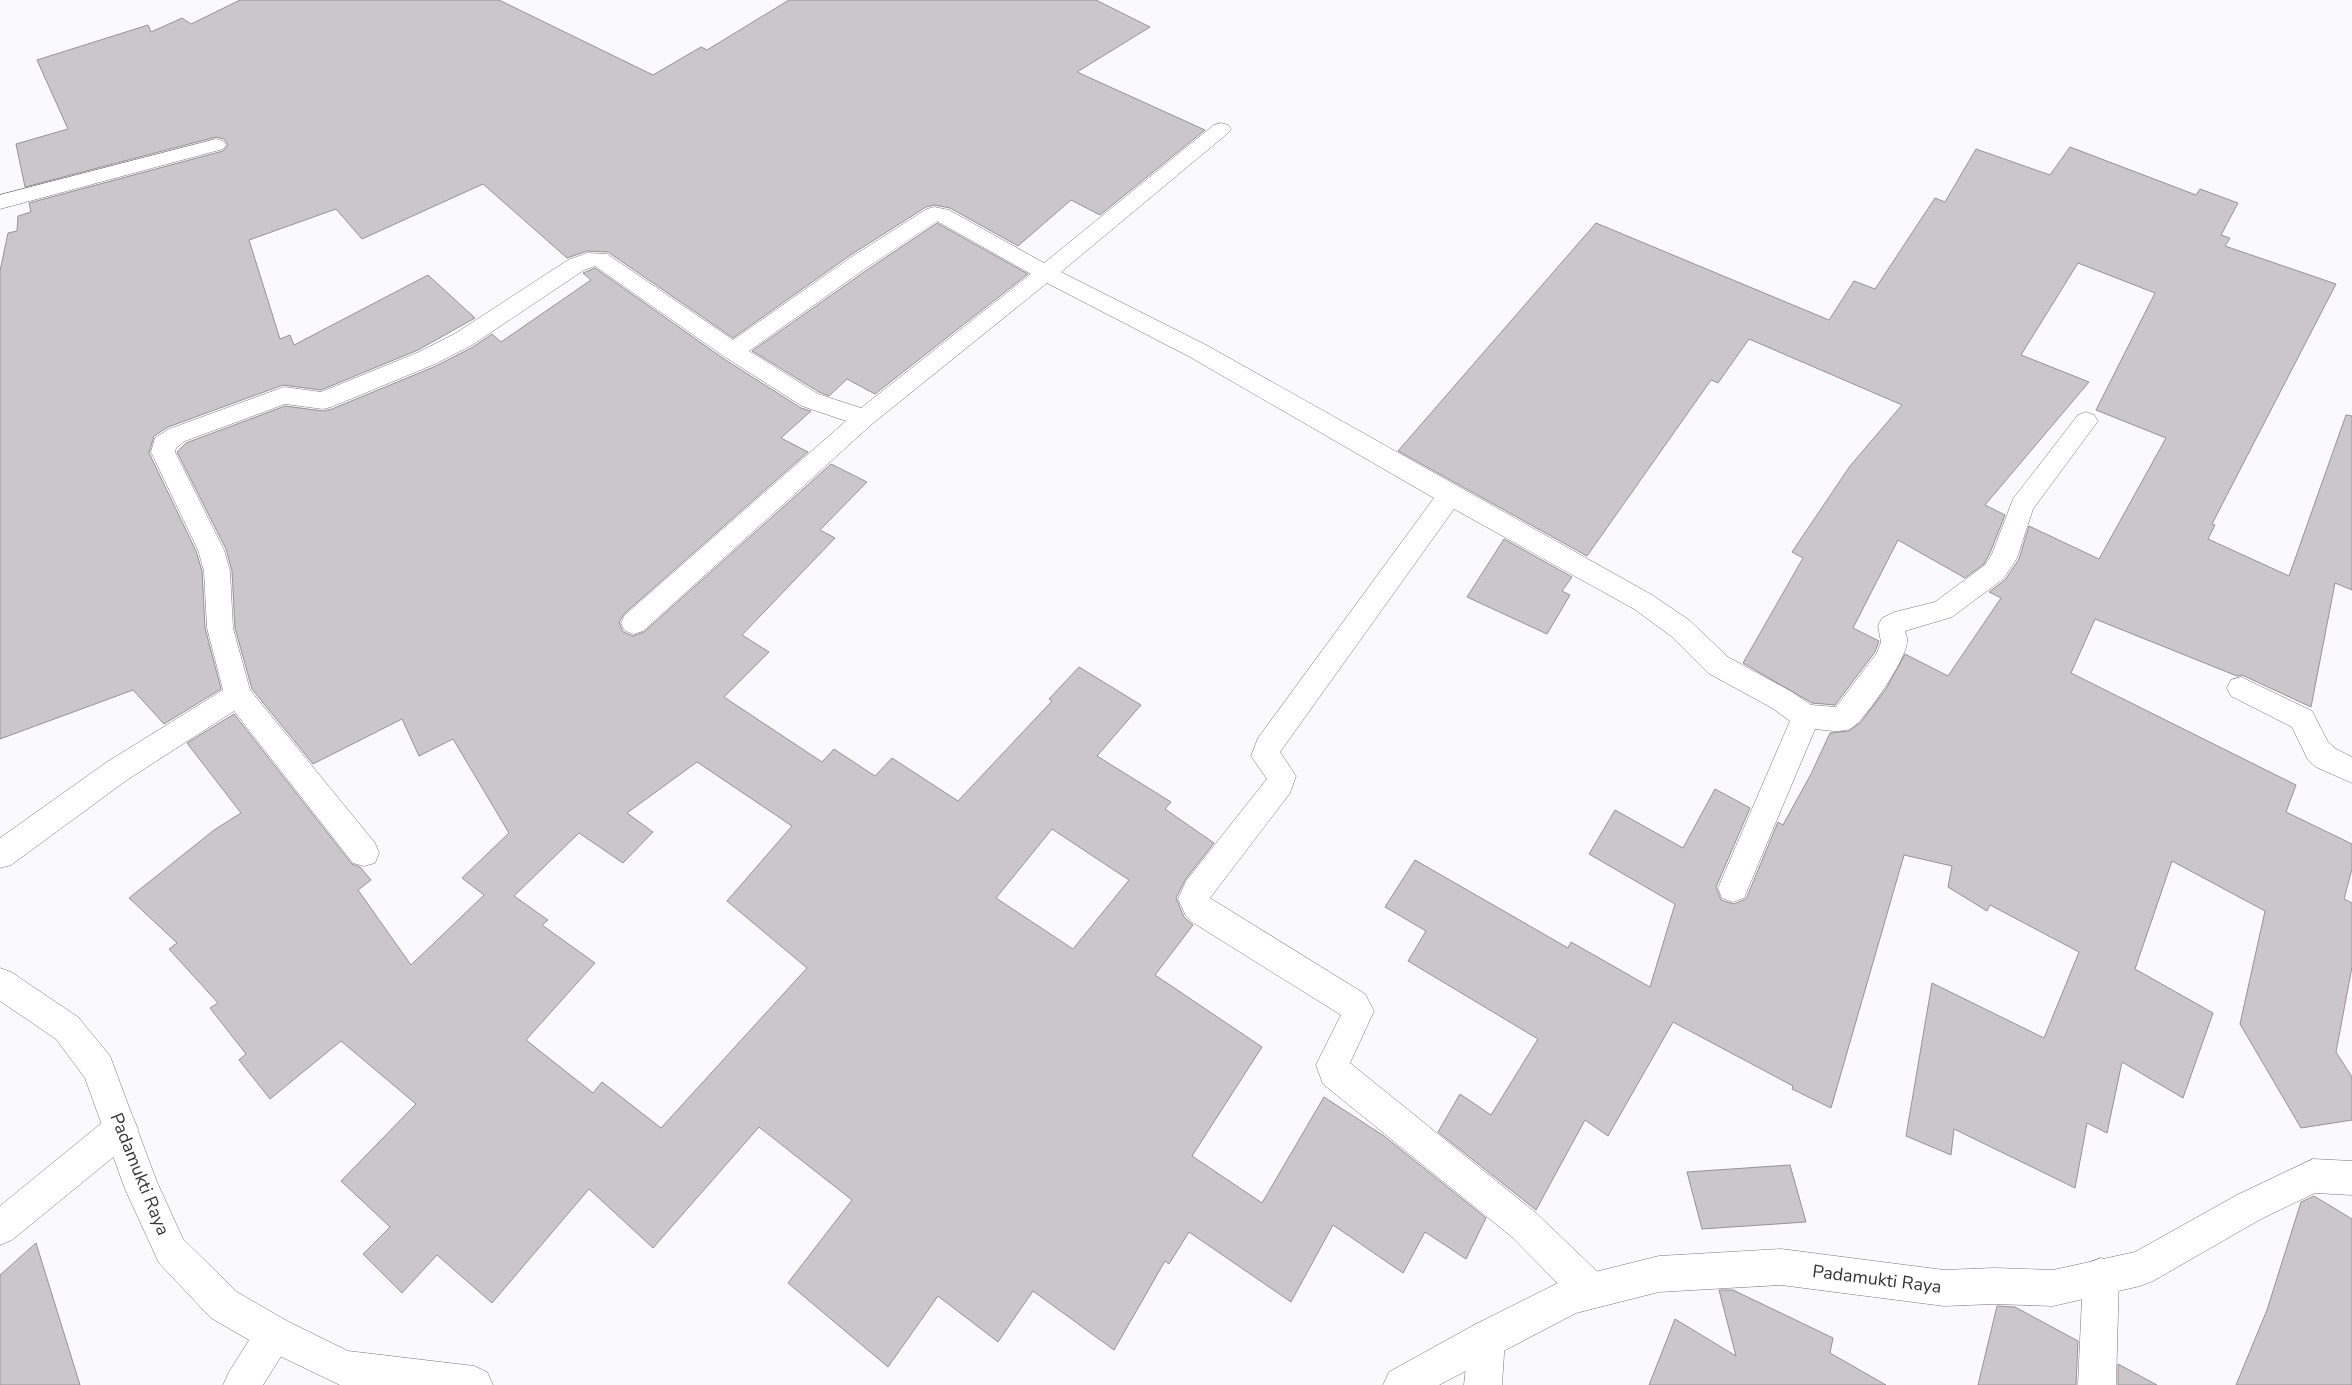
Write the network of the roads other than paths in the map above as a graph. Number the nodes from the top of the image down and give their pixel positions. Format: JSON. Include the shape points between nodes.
{"nodes":[{"id":1,"x":1221,"y":129,"type":"dead end"},
{"id":2,"x":216,"y":145,"type":"dead end"},
{"id":3,"x":0,"y":202,"type":"edge"},
{"id":4,"x":1046,"y":273,"type":"junction"},
{"id":5,"x":732,"y":351,"type":"junction"},
{"id":6,"x":864,"y":418,"type":"junction"},
{"id":7,"x":2086,"y":421,"type":"dead end"},
{"id":8,"x":1450,"y":496,"type":"junction"},
{"id":9,"x":634,"y":623,"type":"dead end"},
{"id":10,"x":2241,"y":688,"type":"dead end"},
{"id":11,"x":238,"y":694,"type":"junction"},
{"id":12,"x":1806,"y":717,"type":"junction"},
{"id":13,"x":2352,"y":771,"type":"edge"},
{"id":14,"x":364,"y":853,"type":"dead end"},
{"id":15,"x":0,"y":855,"type":"edge"},
{"id":16,"x":1733,"y":888,"type":"dead end"},
{"id":17,"x":0,"y":983,"type":"edge"},
{"id":18,"x":121,"y":1129,"type":"junction"},
{"id":19,"x":2352,"y":1178,"type":"edge"},
{"id":20,"x":0,"y":1228,"type":"edge"},
{"id":21,"x":2102,"y":1276,"type":"junction"},
{"id":22,"x":1592,"y":1291,"type":"junction"},
{"id":23,"x":274,"y":1334,"type":"junction"},
{"id":24,"x":1487,"y":1338,"type":"junction"},
{"id":25,"x":242,"y":1385,"type":"edge"},
{"id":26,"x":474,"y":1385,"type":"edge"},
{"id":27,"x":1402,"y":1385,"type":"edge"},
{"id":28,"x":1483,"y":1385,"type":"edge"},
{"id":29,"x":2096,"y":1385,"type":"edge"}],
"edges":[{"from":1,"to":4,"type":"street"},
{"from":2,"to":3,"type":"street"},
{"from":4,"to":5,"type":"street","via":[[942,215],[934,214]]},
{"from":4,"to":6,"type":"street"},
{"from":4,"to":8,"type":"street","via":[[1198,350]]},
{"from":5,"to":6,"type":"street","via":[[810,400]]},
{"from":5,"to":11,"type":"street","via":[[599,259],[593,258],[576,265],[464,339],[427,358],[323,401],[290,395],[275,397],[178,435],[164,444],[163,452],[211,550],[216,571],[220,628]]},
{"from":6,"to":9,"type":"street"},
{"from":7,"to":12,"type":"street","via":[[2022,506],[2004,558],[1994,572],[1943,610],[1891,626],[1894,643],[1888,655],[1867,690],[1843,719]]},
{"from":8,"to":12,"type":"street","via":[[1657,610],[1718,665]]},
{"from":8,"to":22,"type":"street","via":[[1268,747],[1265,756],[1282,776],[1280,784],[1194,899],[1203,912],[1354,1006],[1358,1011],[1356,1018],[1332,1065],[1335,1072],[1524,1225]]},
{"from":10,"to":13,"type":"street","via":[[2302,719],[2318,751]]},
{"from":11,"to":14,"type":"street"},
{"from":11,"to":15,"type":"street","via":[[87,790]]},
{"from":12,"to":16,"type":"street"},
{"from":17,"to":18,"type":"street","name":"Padamukti Raya","via":[[67,1028],[98,1068]]},
{"from":18,"to":20,"type":"street"},
{"from":18,"to":23,"type":"street","name":"Padamukti Raya","via":[[142,1189],[171,1251],[224,1304]]},
{"from":19,"to":21,"type":"street","name":"Padamukti Raya","via":[[2313,1176],[2140,1268]]},
{"from":21,"to":22,"type":"street","name":"Padamukti Raya","via":[[2053,1288],[1944,1288],[1781,1267],[1659,1274]]},
{"from":21,"to":29,"type":"street"},
{"from":22,"to":24,"type":"street","name":"Padamukti Raya","via":[[1571,1296]]},
{"from":23,"to":25,"type":"street"},
{"from":23,"to":26,"type":"street","name":"Padamukti Raya","via":[[346,1369]]},
{"from":24,"to":27,"type":"street","name":"Padamukti Raya"},
{"from":24,"to":28,"type":"street"}]}
